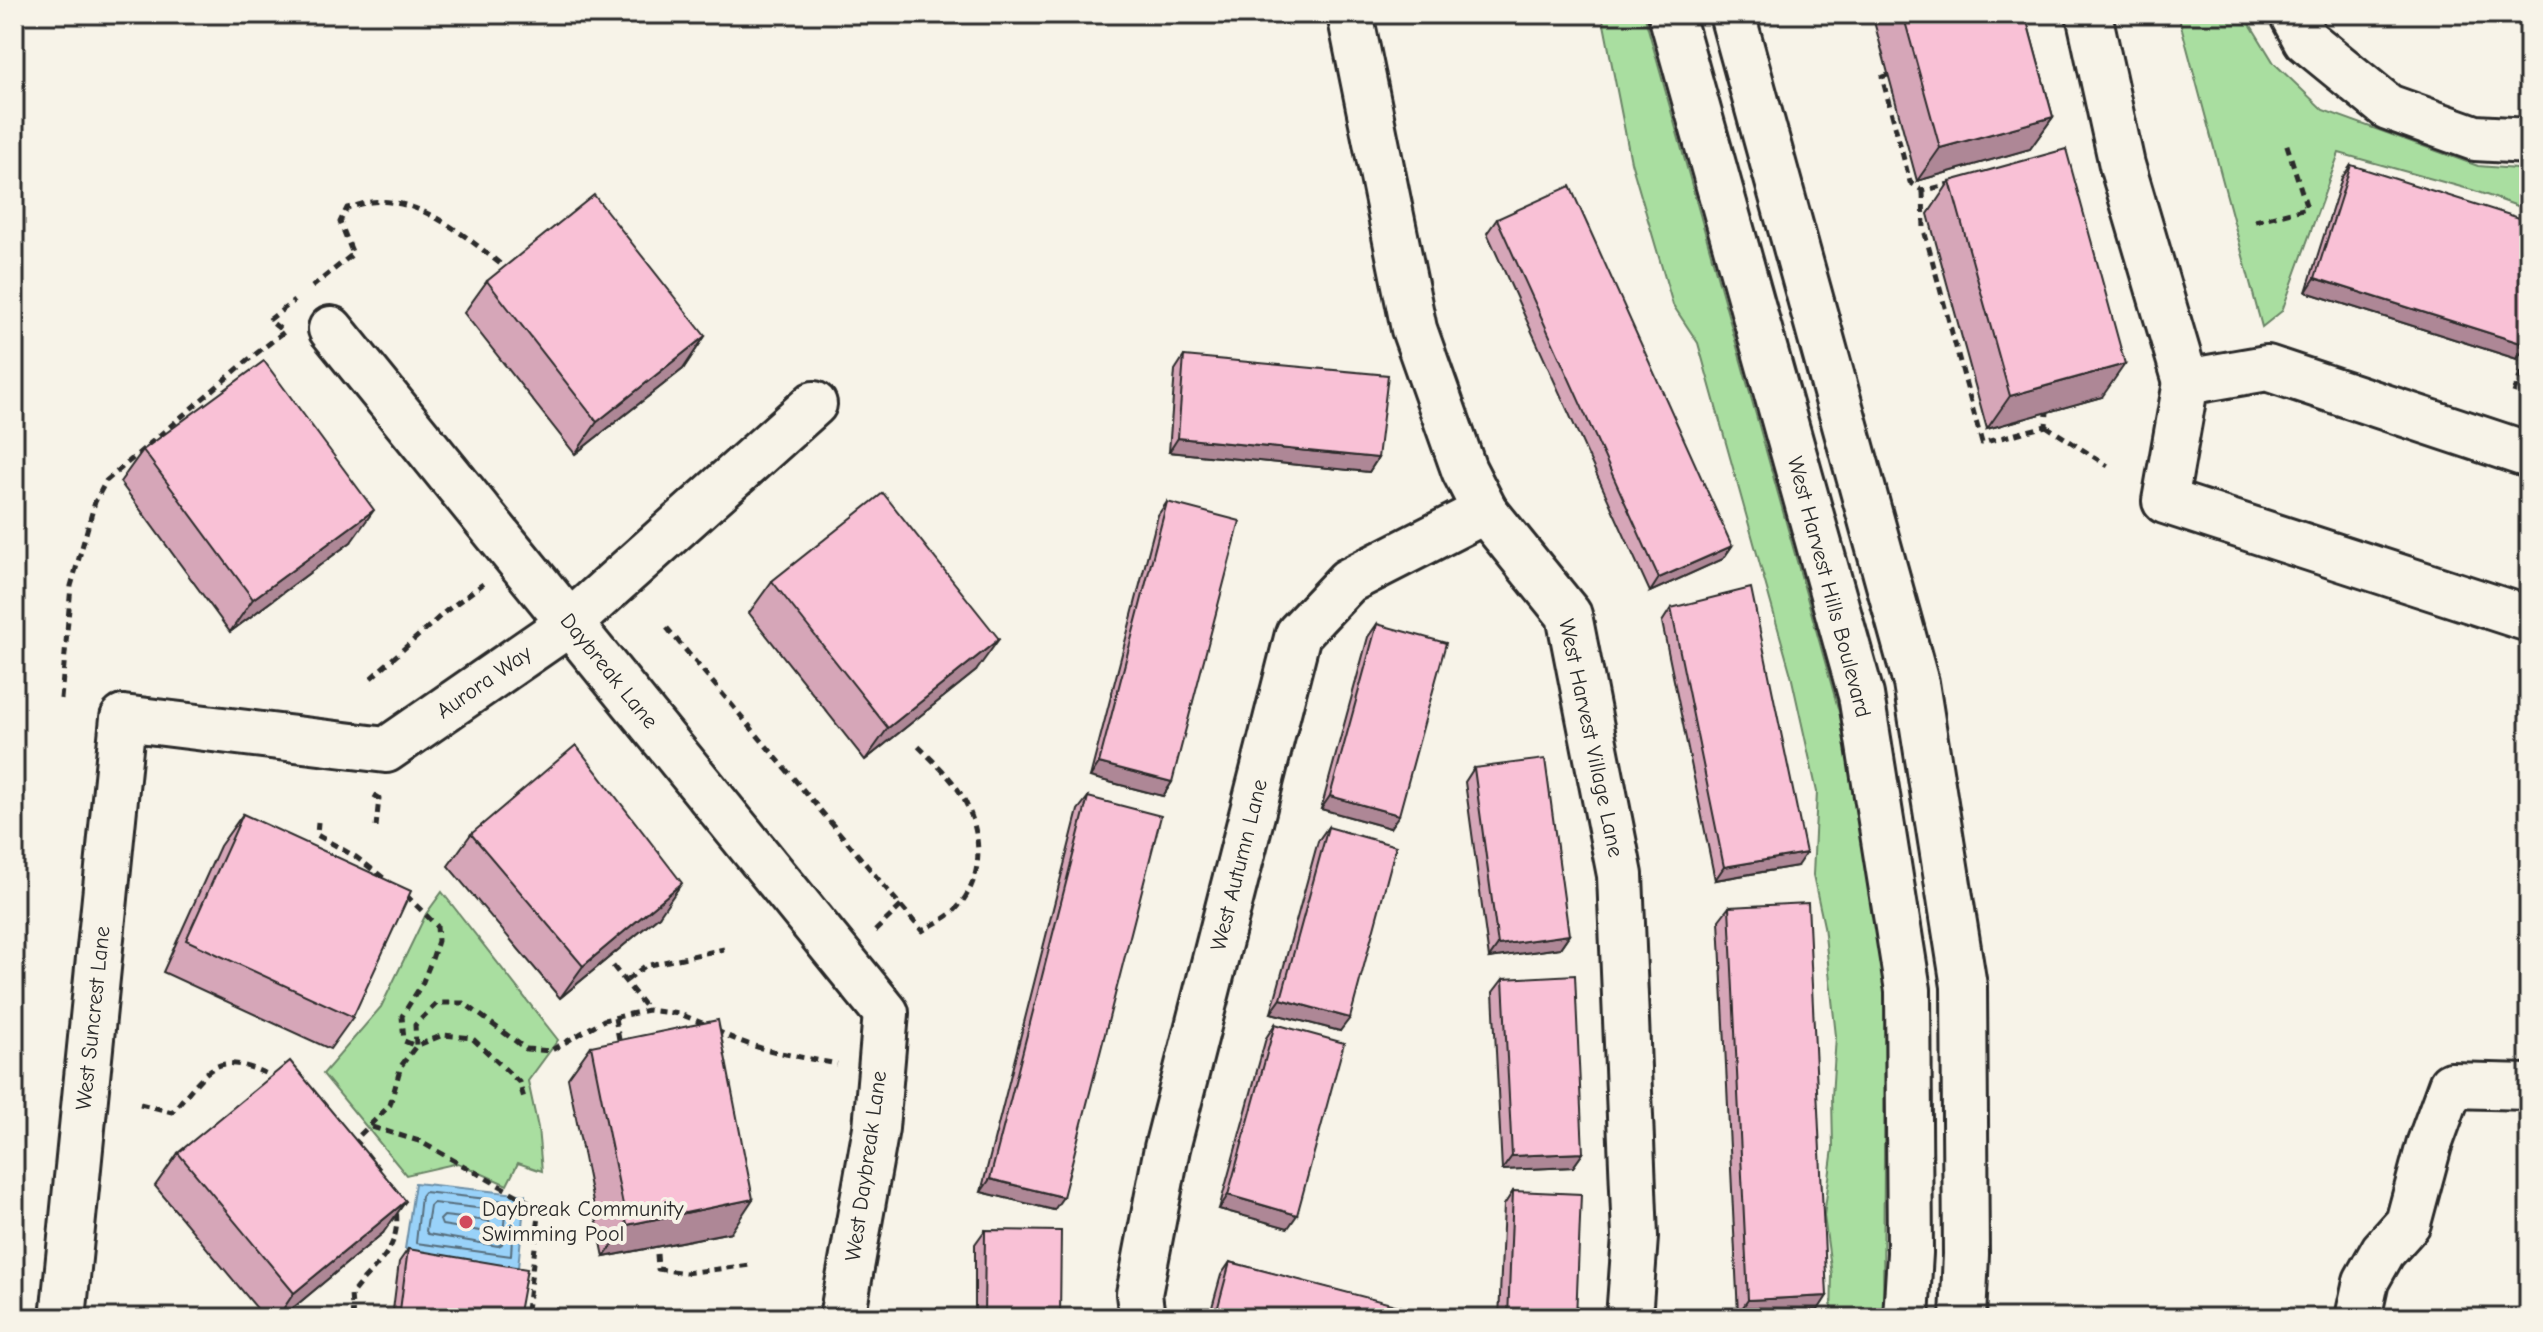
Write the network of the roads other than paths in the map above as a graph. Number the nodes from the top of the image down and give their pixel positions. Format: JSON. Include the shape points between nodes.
{"nodes":[{"id":1,"x":1350,"y":14,"type":"edge"},
{"id":2,"x":1671,"y":14,"type":"edge"},
{"id":3,"x":1732,"y":14,"type":"edge"},
{"id":4,"x":2089,"y":14,"type":"edge"},
{"id":5,"x":2292,"y":14,"type":"edge"},
{"id":6,"x":2529,"y":141,"type":"edge"},
{"id":7,"x":331,"y":329,"type":"dead end"},
{"id":8,"x":2186,"y":382,"type":"junction"},
{"id":9,"x":814,"y":404,"type":"dead end"},
{"id":10,"x":2529,"y":455,"type":"edge"},
{"id":11,"x":1485,"y":511,"type":"junction"},
{"id":12,"x":2529,"y":619,"type":"edge"},
{"id":13,"x":570,"y":623,"type":"junction"},
{"id":14,"x":123,"y":718,"type":"joint"},
{"id":15,"x":886,"y":1013,"type":"joint"},
{"id":16,"x":2529,"y":1087,"type":"edge"},
{"id":17,"x":63,"y":1318,"type":"edge"},
{"id":18,"x":842,"y":1318,"type":"edge"},
{"id":19,"x":1142,"y":1318,"type":"edge"},
{"id":20,"x":1629,"y":1318,"type":"edge"},
{"id":21,"x":1906,"y":1318,"type":"edge"},
{"id":22,"x":1963,"y":1318,"type":"edge"},
{"id":23,"x":2358,"y":1318,"type":"edge"}],
"edges":[{"from":1,"to":11,"type":"street","name":"West Harvest Village Lane","via":[[1414,329],[1464,470]]},
{"from":2,"to":21,"type":"street","name":"West Harvest Hills Boulevard","via":[[1861,695],[1908,990]]},
{"from":3,"to":22,"type":"street","via":[[1916,683],[1964,986]]},
{"from":4,"to":8,"type":"street","via":[[2122,165]]},
{"from":5,"to":6,"type":"street","via":[[2306,40],[2388,107],[2475,138]]},
{"from":7,"to":13,"type":"street","name":"Daybreak Lane"},
{"from":8,"to":10,"type":"street","via":[[2267,368]]},
{"from":8,"to":12,"type":"street","via":[[2165,501]]},
{"from":9,"to":13,"type":"street","name":"Aurora Way"},
{"from":11,"to":19,"type":"street","name":"West Autumn Lane","via":[[1348,581],[1298,634],[1167,1148],[1139,1294]]},
{"from":11,"to":20,"type":"street","name":"West Harvest Village Lane","via":[[1569,615],[1620,875],[1635,1237]]},
{"from":13,"to":14,"type":"street","name":"Aurora Way","via":[[386,750]]},
{"from":13,"to":15,"type":"street","name":"Daybreak Lane"},
{"from":14,"to":17,"type":"street","name":"West Suncrest Lane"},
{"from":15,"to":18,"type":"street","name":"West Daybreak Lane","via":[[876,1128]]},
{"from":16,"to":23,"type":"street","via":[[2451,1085],[2408,1223],[2366,1281]]}]}
